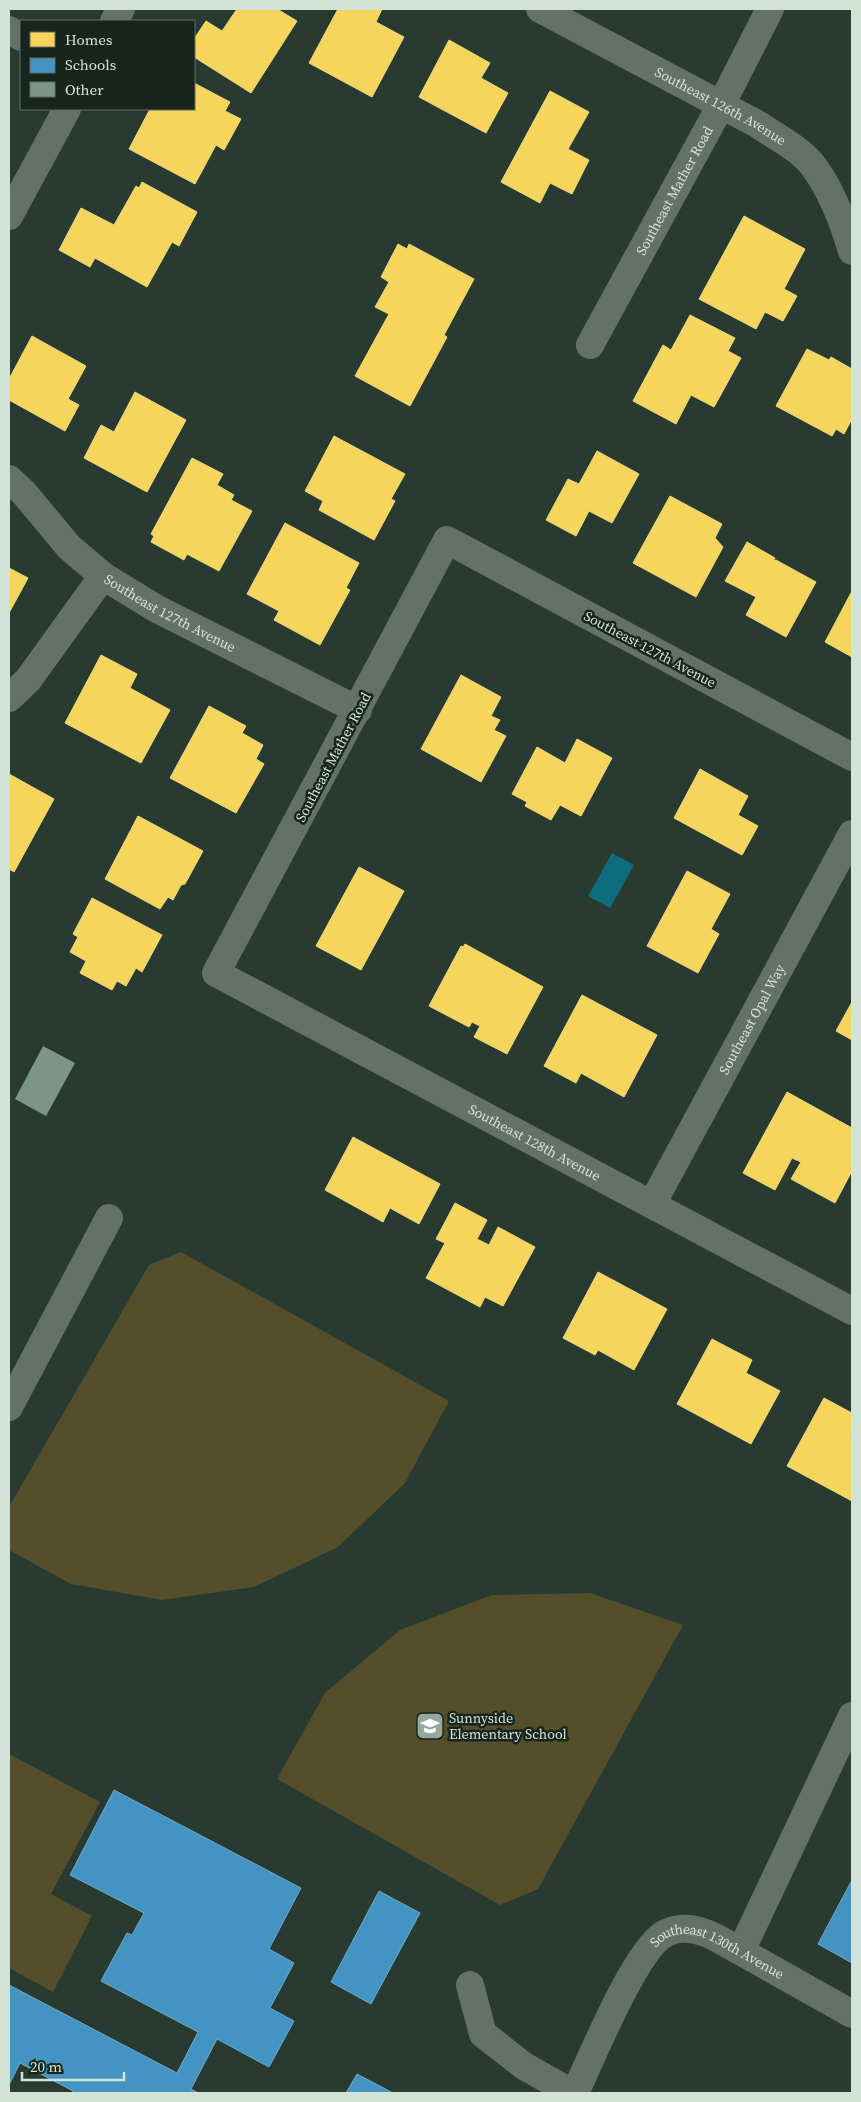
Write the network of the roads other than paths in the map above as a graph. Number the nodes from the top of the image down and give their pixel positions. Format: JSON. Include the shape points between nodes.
{"nodes":[{"id":1,"x":121,"y":9,"type":"edge"},
{"id":2,"x":540,"y":9,"type":"edge"},
{"id":3,"x":770,"y":9,"type":"edge"},
{"id":4,"x":115,"y":20,"type":"edge"},
{"id":5,"x":9,"y":30,"type":"edge"},
{"id":6,"x":20,"y":36,"type":"edge"},
{"id":7,"x":721,"y":105,"type":"junction"},
{"id":8,"x":66,"y":110,"type":"edge"},
{"id":9,"x":9,"y":216,"type":"edge"},
{"id":10,"x":852,"y":251,"type":"edge"},
{"id":11,"x":590,"y":345,"type":"dead end"},
{"id":12,"x":9,"y":479,"type":"edge"},
{"id":13,"x":447,"y":540,"type":"joint"},
{"id":14,"x":103,"y":576,"type":"junction"},
{"id":15,"x":9,"y":698,"type":"edge"},
{"id":16,"x":358,"y":710,"type":"junction"},
{"id":17,"x":852,"y":757,"type":"edge"},
{"id":18,"x":852,"y":834,"type":"edge"},
{"id":19,"x":216,"y":973,"type":"joint"},
{"id":20,"x":652,"y":1204,"type":"junction"},
{"id":21,"x":108,"y":1218,"type":"dead end"},
{"id":22,"x":852,"y":1311,"type":"edge"},
{"id":23,"x":9,"y":1407,"type":"edge"},
{"id":24,"x":852,"y":1716,"type":"edge"},
{"id":25,"x":741,"y":1951,"type":"junction"},
{"id":26,"x":470,"y":1985,"type":"dead end"},
{"id":27,"x":852,"y":2014,"type":"edge"},
{"id":28,"x":573,"y":2093,"type":"edge"}],
"edges":[{"from":1,"to":4,"type":"street"},
{"from":2,"to":7,"type":"street","name":"Southeast 126th Avenue"},
{"from":3,"to":7,"type":"street","name":"Southeast Mather Road"},
{"from":5,"to":6,"type":"street"},
{"from":7,"to":10,"type":"street","name":"Southeast 126th Avenue","via":[[788,145],[814,166],[843,222]]},
{"from":7,"to":11,"type":"street","name":"Southeast Mather Road"},
{"from":8,"to":9,"type":"street"},
{"from":12,"to":14,"type":"street","name":"Southeast 127th Avenue","via":[[69,547]]},
{"from":13,"to":16,"type":"street","name":"Southeast Mather Road"},
{"from":13,"to":17,"type":"street","name":"Southeast 127th Avenue"},
{"from":14,"to":15,"type":"street","via":[[28,680]]},
{"from":14,"to":16,"type":"street","name":"Southeast 127th Avenue","via":[[157,609]]},
{"from":16,"to":19,"type":"street","name":"Southeast Mather Road"},
{"from":18,"to":20,"type":"street","name":"Southeast Opal Way"},
{"from":19,"to":20,"type":"street","name":"Southeast 128th Avenue"},
{"from":20,"to":22,"type":"street","name":"Southeast 128th Avenue"},
{"from":21,"to":23,"type":"street"},
{"from":24,"to":25,"type":"street"},
{"from":25,"to":27,"type":"street","name":"Southeast 130th Avenue"},
{"from":25,"to":28,"type":"street","name":"Southeast 130th Avenue","via":[[699,1930],[680,1929],[664,1934],[648,1947]]},
{"from":26,"to":28,"type":"street","via":[[483,2034],[524,2066]]}]}
